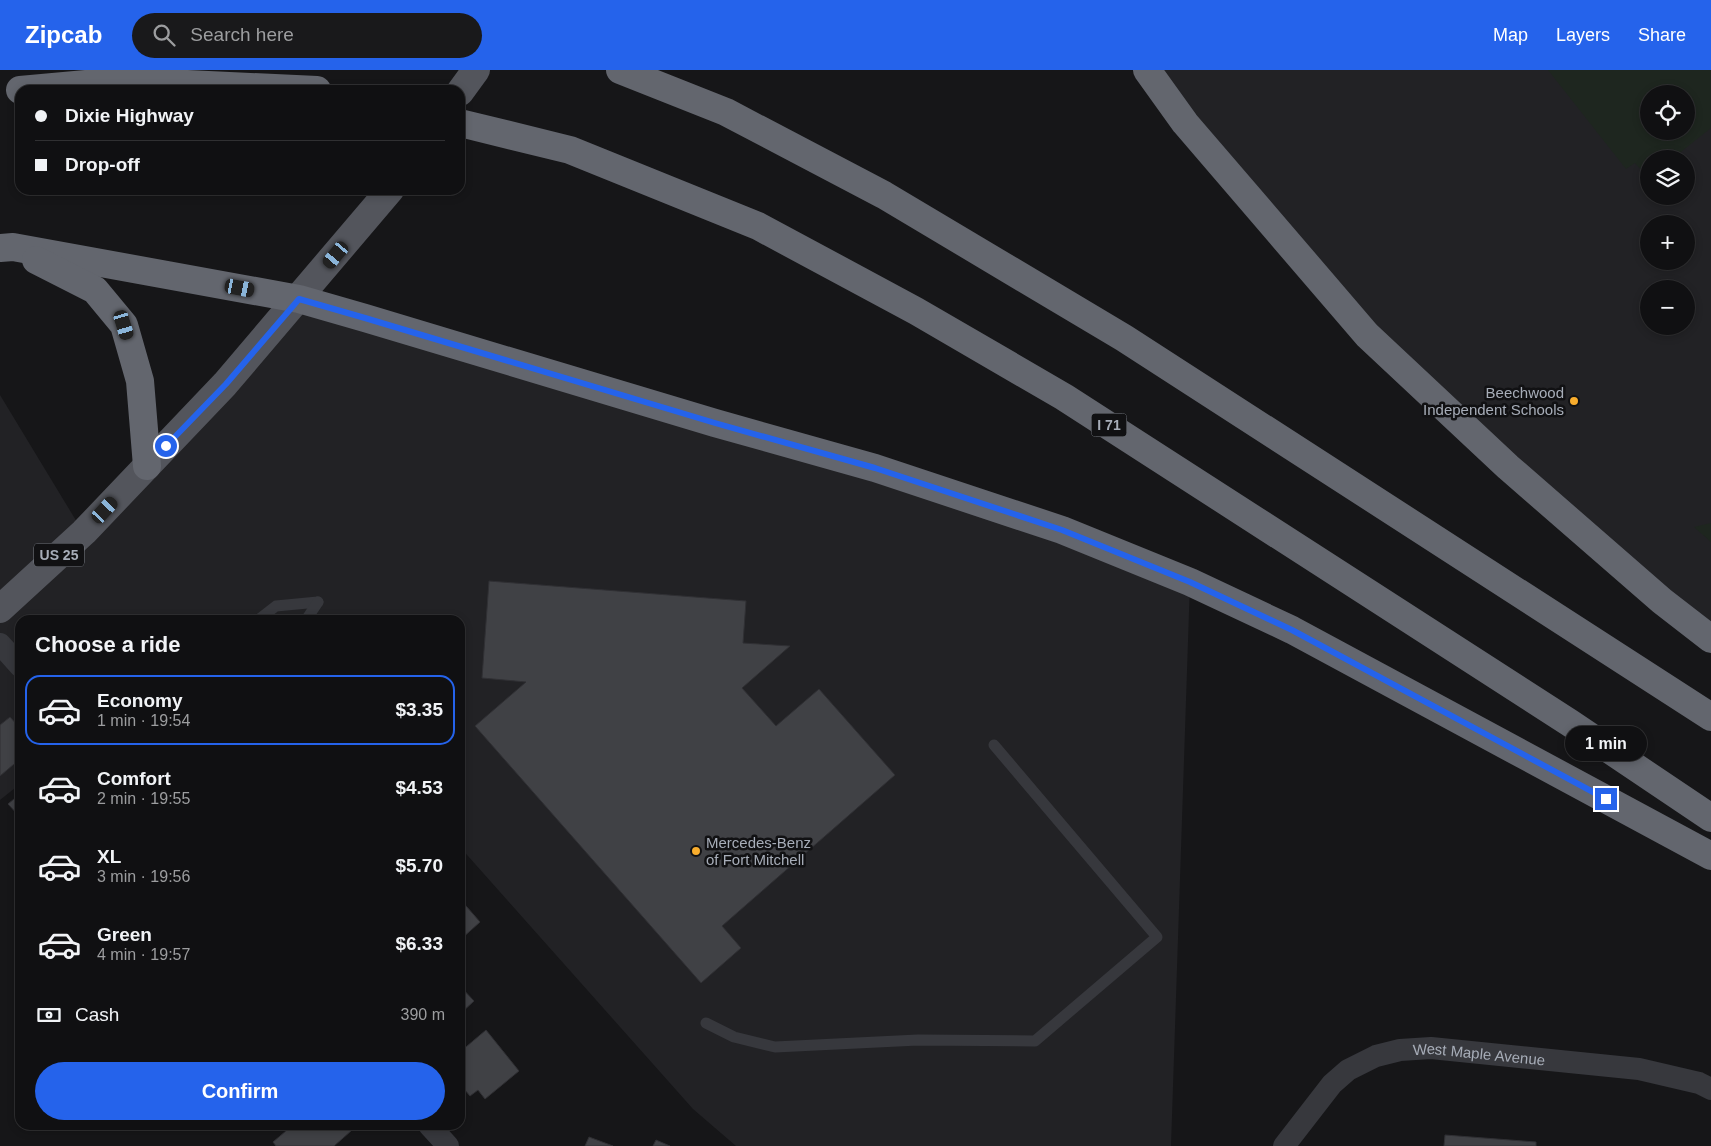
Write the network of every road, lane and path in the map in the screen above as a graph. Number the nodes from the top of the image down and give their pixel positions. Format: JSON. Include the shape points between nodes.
{"nodes":[{"id":1,"x":476,"y":70,"type":"edge"},
{"id":2,"x":620,"y":70,"type":"edge"},
{"id":3,"x":1147,"y":70,"type":"edge"},
{"id":4,"x":75,"y":85,"type":"edge"},
{"id":5,"x":202,"y":85,"type":"edge"},
{"id":6,"x":465,"y":85,"type":"edge"},
{"id":7,"x":15,"y":90,"type":"edge"},
{"id":8,"x":0,"y":92,"type":"edge"},
{"id":9,"x":465,"y":124,"type":"edge"},
{"id":10,"x":386,"y":195,"type":"edge"},
{"id":11,"x":6,"y":248,"type":"edge"},
{"id":12,"x":299,"y":299,"type":"junction"},
{"id":13,"x":147,"y":466,"type":"junction"},
{"id":14,"x":0,"y":609,"type":"edge"},
{"id":15,"x":264,"y":615,"type":"edge"},
{"id":16,"x":309,"y":615,"type":"edge"},
{"id":17,"x":1711,"y":639,"type":"edge"},
{"id":18,"x":0,"y":644,"type":"edge"},
{"id":19,"x":15,"y":660,"type":"edge"},
{"id":20,"x":1711,"y":716,"type":"edge"},
{"id":21,"x":994,"y":745,"type":"dead end"},
{"id":22,"x":1711,"y":818,"type":"edge"},
{"id":23,"x":1711,"y":856,"type":"edge"},
{"id":24,"x":706,"y":1023,"type":"dead end"},
{"id":25,"x":1711,"y":1089,"type":"edge"},
{"id":26,"x":434,"y":1130,"type":"edge"},
{"id":27,"x":448,"y":1146,"type":"edge"},
{"id":28,"x":1284,"y":1146,"type":"edge"}],
"edges":[{"from":1,"to":6,"type":"main road"},
{"from":2,"to":20,"type":"highway","via":[[726,112],[910,211],[1124,338]]},
{"from":3,"to":17,"type":"highway","via":[[1184,123],[1367,335],[1508,467],[1662,601]]},
{"from":4,"to":5,"type":"highway"},
{"from":7,"to":8,"type":"highway"},
{"from":9,"to":22,"type":"highway","number":"I 71","via":[[570,150],[758,226],[916,311],[1064,397],[1570,723]]},
{"from":10,"to":12,"type":"main road","number":"US 25"},
{"from":11,"to":12,"type":"highway"},
{"from":11,"to":13,"type":"highway","via":[[95,290],[124,325],[140,380]]},
{"from":12,"to":13,"type":"main road","number":"US 25","via":[[226,384]]},
{"from":12,"to":23,"type":"highway","via":[[875,468],[1062,530],[1190,582],[1292,630]]},
{"from":13,"to":14,"type":"main road","number":"US 25","via":[[84,532]]},
{"from":15,"to":16,"type":"lane","via":[[276,606],[318,602]]},
{"from":18,"to":19,"type":"street"},
{"from":21,"to":24,"type":"lane","via":[[1157,937],[1035,1041],[918,1040],[775,1047],[734,1037]]},
{"from":25,"to":28,"type":"street","name":"West Maple Avenue","via":[[1700,1082],[1639,1069],[1431,1048],[1400,1050],[1376,1056],[1348,1070],[1332,1084]]},
{"from":26,"to":27,"type":"street"}]}
